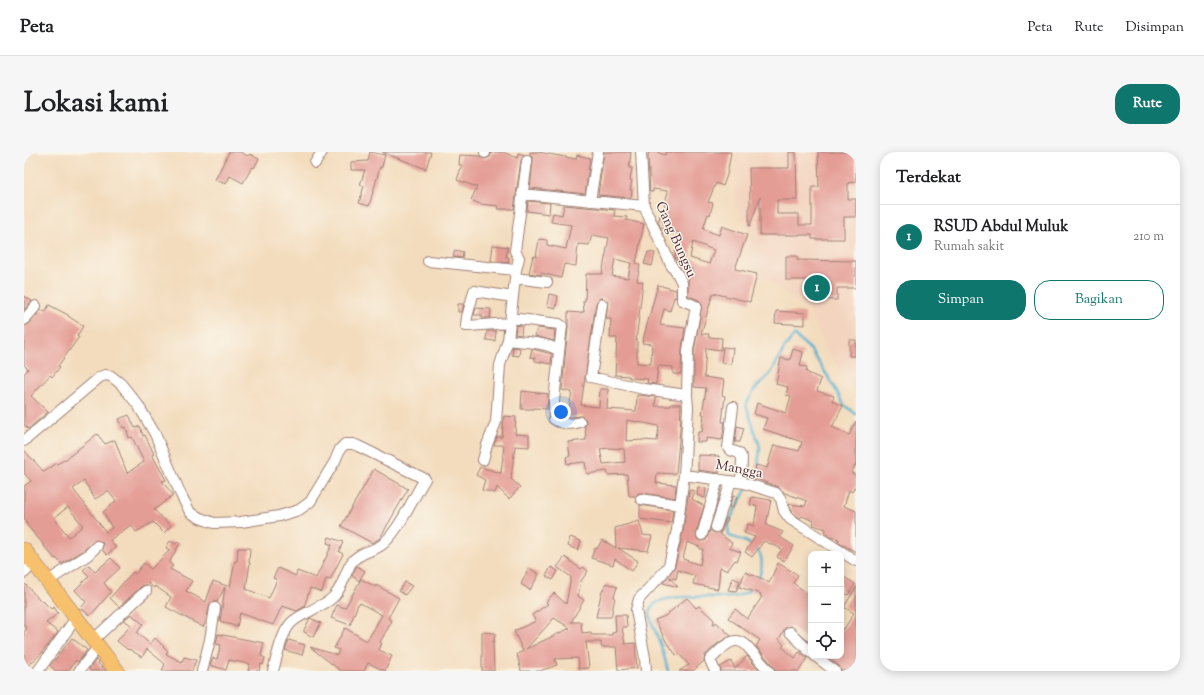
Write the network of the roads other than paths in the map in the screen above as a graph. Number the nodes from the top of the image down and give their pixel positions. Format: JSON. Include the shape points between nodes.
{"nodes":[{"id":1,"x":322,"y":152,"type":"edge"},
{"id":2,"x":598,"y":152,"type":"edge"},
{"id":3,"x":641,"y":152,"type":"edge"},
{"id":4,"x":527,"y":162,"type":"dead end"},
{"id":5,"x":315,"y":163,"type":"dead end"},
{"id":6,"x":522,"y":194,"type":"junction"},
{"id":7,"x":590,"y":201,"type":"junction"},
{"id":8,"x":644,"y":206,"type":"junction"},
{"id":9,"x":428,"y":261,"type":"dead end"},
{"id":10,"x":516,"y":274,"type":"junction"},
{"id":11,"x":547,"y":282,"type":"dead end"},
{"id":12,"x":513,"y":297,"type":"junction"},
{"id":13,"x":602,"y":304,"type":"dead end"},
{"id":14,"x":36,"y":306,"type":"dead end"},
{"id":15,"x":24,"y":320,"type":"edge"},
{"id":16,"x":511,"y":321,"type":"junction"},
{"id":17,"x":508,"y":340,"type":"junction"},
{"id":18,"x":559,"y":352,"type":"junction"},
{"id":19,"x":687,"y":395,"type":"junction"},
{"id":20,"x":733,"y":407,"type":"dead end"},
{"id":21,"x":580,"y":422,"type":"dead end"},
{"id":22,"x":24,"y":441,"type":"edge"},
{"id":23,"x":483,"y":460,"type":"dead end"},
{"id":24,"x":684,"y":475,"type":"junction"},
{"id":25,"x":718,"y":479,"type":"junction"},
{"id":26,"x":739,"y":482,"type":"junction"},
{"id":27,"x":641,"y":499,"type":"dead end"},
{"id":28,"x":680,"y":506,"type":"junction"},
{"id":29,"x":716,"y":527,"type":"dead end"},
{"id":30,"x":702,"y":535,"type":"dead end"},
{"id":31,"x":97,"y":546,"type":"dead end"},
{"id":32,"x":24,"y":550,"type":"edge"},
{"id":33,"x":856,"y":561,"type":"edge"},
{"id":34,"x":29,"y":568,"type":"edge"},
{"id":35,"x":48,"y":581,"type":"junction"},
{"id":36,"x":146,"y":591,"type":"dead end"},
{"id":37,"x":215,"y":608,"type":"dead end"},
{"id":38,"x":76,"y":618,"type":"junction"},
{"id":39,"x":790,"y":632,"type":"dead end"},
{"id":40,"x":96,"y":644,"type":"junction"},
{"id":41,"x":808,"y":649,"type":"edge"},
{"id":42,"x":819,"y":659,"type":"edge"},
{"id":43,"x":38,"y":671,"type":"edge"},
{"id":44,"x":79,"y":671,"type":"edge"},
{"id":45,"x":117,"y":671,"type":"edge"},
{"id":46,"x":202,"y":671,"type":"edge"},
{"id":47,"x":274,"y":671,"type":"edge"},
{"id":48,"x":646,"y":671,"type":"edge"},
{"id":49,"x":715,"y":671,"type":"edge"},
{"id":50,"x":769,"y":671,"type":"edge"},
{"id":51,"x":835,"y":671,"type":"edge"}],
"edges":[{"from":1,"to":5,"type":"street"},
{"from":2,"to":7,"type":"street"},
{"from":3,"to":8,"type":"street","name":"Gang Bungsu"},
{"from":4,"to":6,"type":"street"},
{"from":6,"to":7,"type":"street"},
{"from":6,"to":10,"type":"street","via":[[515,251],[519,258]]},
{"from":7,"to":8,"type":"street"},
{"from":8,"to":19,"type":"street","name":"Gang Bungsu","via":[[682,283],[682,300],[696,306],[688,350]]},
{"from":9,"to":10,"type":"street"},
{"from":10,"to":11,"type":"street"},
{"from":10,"to":12,"type":"street"},
{"from":12,"to":16,"type":"street"},
{"from":12,"to":16,"type":"street","via":[[474,291],[466,326]]},
{"from":13,"to":19,"type":"street","via":[[591,377],[644,389]]},
{"from":14,"to":15,"type":"street"},
{"from":16,"to":17,"type":"street"},
{"from":16,"to":18,"type":"street","via":[[559,324],[562,326]]},
{"from":17,"to":18,"type":"street","via":[[549,346]]},
{"from":17,"to":23,"type":"street","via":[[500,365],[496,422]]},
{"from":18,"to":21,"type":"street","via":[[554,419],[564,423]]},
{"from":19,"to":24,"type":"street"},
{"from":20,"to":26,"type":"street","via":[[728,448],[739,453],[742,458]]},
{"from":22,"to":47,"type":"street","via":[[105,374],[121,384],[145,417],[190,512],[214,523],[271,518],[299,510],[310,502],[345,444],[358,446],[425,479],[384,544],[365,552],[352,563],[334,596],[291,623],[279,650]]},
{"from":24,"to":25,"type":"street","name":"Mangga"},
{"from":24,"to":28,"type":"street"},
{"from":25,"to":26,"type":"street","name":"Mangga"},
{"from":25,"to":30,"type":"street"},
{"from":26,"to":29,"type":"street"},
{"from":26,"to":33,"type":"street","name":"Mangga","via":[[776,493],[790,519]]},
{"from":27,"to":28,"type":"street"},
{"from":28,"to":48,"type":"street","via":[[669,565],[637,604]]},
{"from":31,"to":35,"type":"street","via":[[88,555]]},
{"from":32,"to":34,"type":"highway"},
{"from":34,"to":35,"type":"highway"},
{"from":35,"to":38,"type":"highway"},
{"from":36,"to":40,"type":"street"},
{"from":37,"to":46,"type":"street"},
{"from":38,"to":40,"type":"highway"},
{"from":38,"to":43,"type":"street"},
{"from":39,"to":41,"type":"street"},
{"from":40,"to":44,"type":"street"},
{"from":40,"to":45,"type":"highway"},
{"from":42,"to":51,"type":"street"},
{"from":49,"to":50,"type":"street","via":[[710,660],[731,641],[736,640],[746,645]]}]}
